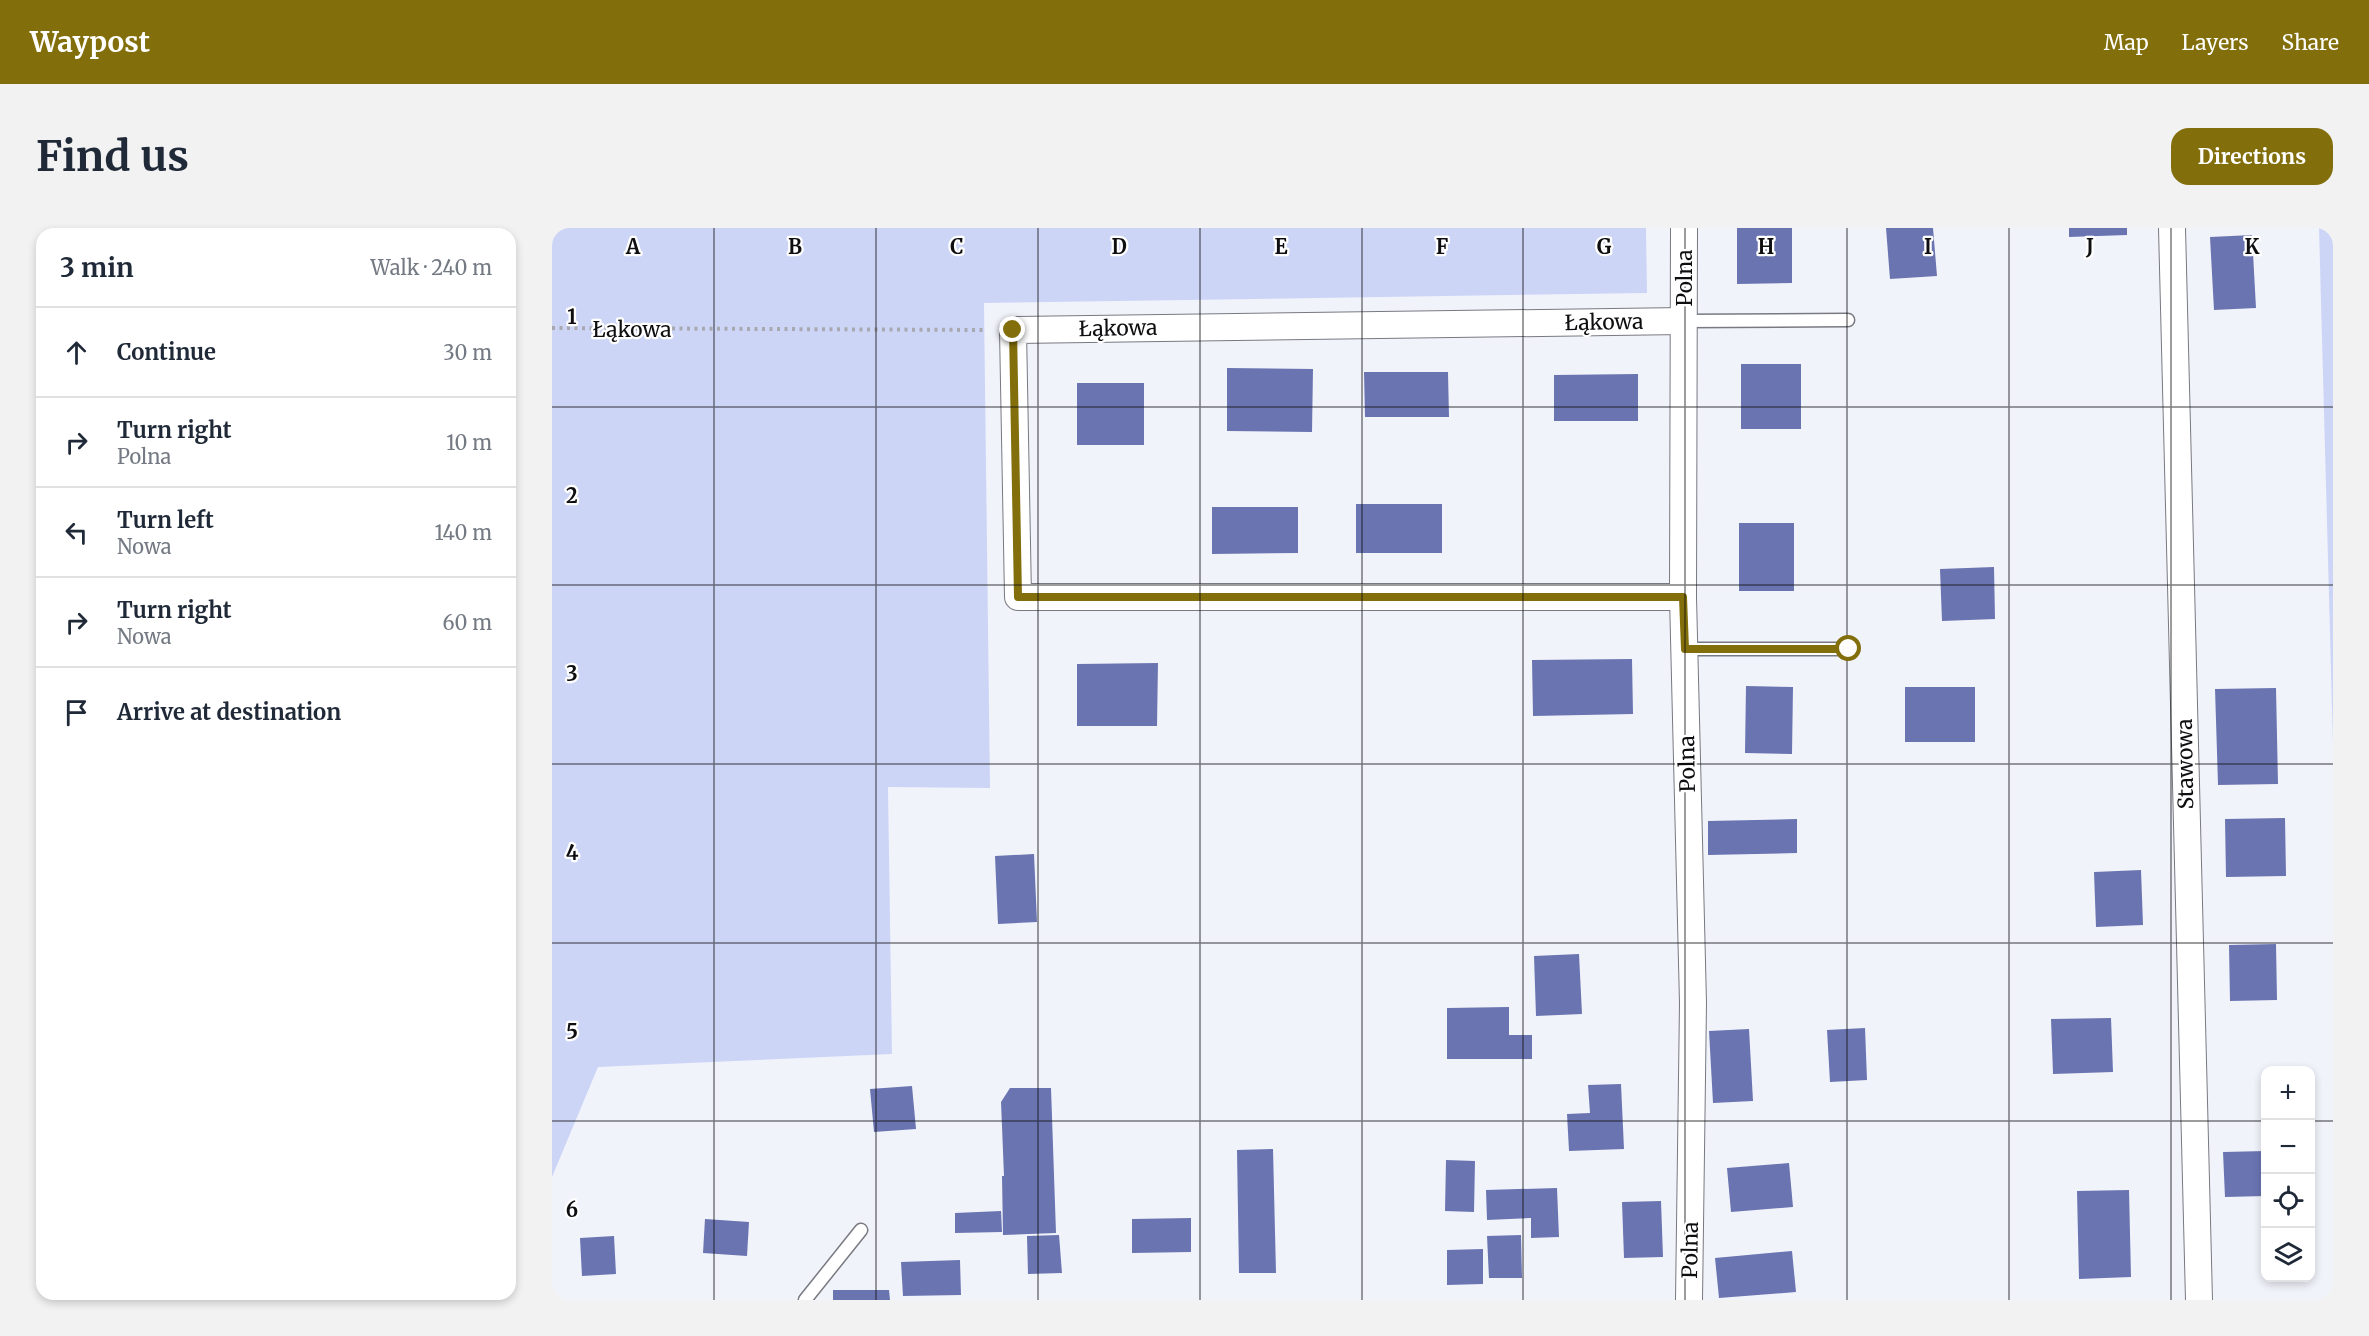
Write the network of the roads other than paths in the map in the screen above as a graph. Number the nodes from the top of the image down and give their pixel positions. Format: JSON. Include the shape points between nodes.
{"nodes":[{"id":1,"x":1684,"y":228,"type":"edge"},
{"id":2,"x":2172,"y":228,"type":"edge"},
{"id":3,"x":1848,"y":320,"type":"dead end"},
{"id":4,"x":1683,"y":321,"type":"junction"},
{"id":5,"x":1683,"y":597,"type":"junction"},
{"id":6,"x":1685,"y":649,"type":"junction"},
{"id":7,"x":1849,"y":649,"type":"dead end"},
{"id":8,"x":861,"y":1230,"type":"dead end"},
{"id":9,"x":805,"y":1300,"type":"edge"},
{"id":10,"x":1689,"y":1300,"type":"edge"},
{"id":11,"x":2199,"y":1300,"type":"edge"}],
"edges":[{"from":1,"to":4,"type":"street","name":"Polna"},
{"from":2,"to":11,"type":"street","name":"Stawowa"},
{"from":3,"to":4,"type":"lane"},
{"from":4,"to":5,"type":"street","name":"Polna"},
{"from":4,"to":5,"type":"street","name":"Łąkowa","via":[[1013,330],[1018,597]]},
{"from":5,"to":6,"type":"street","name":"Polna"},
{"from":6,"to":7,"type":"lane"},
{"from":6,"to":10,"type":"street","name":"Polna","via":[[1693,1003]]},
{"from":8,"to":9,"type":"lane"}]}
